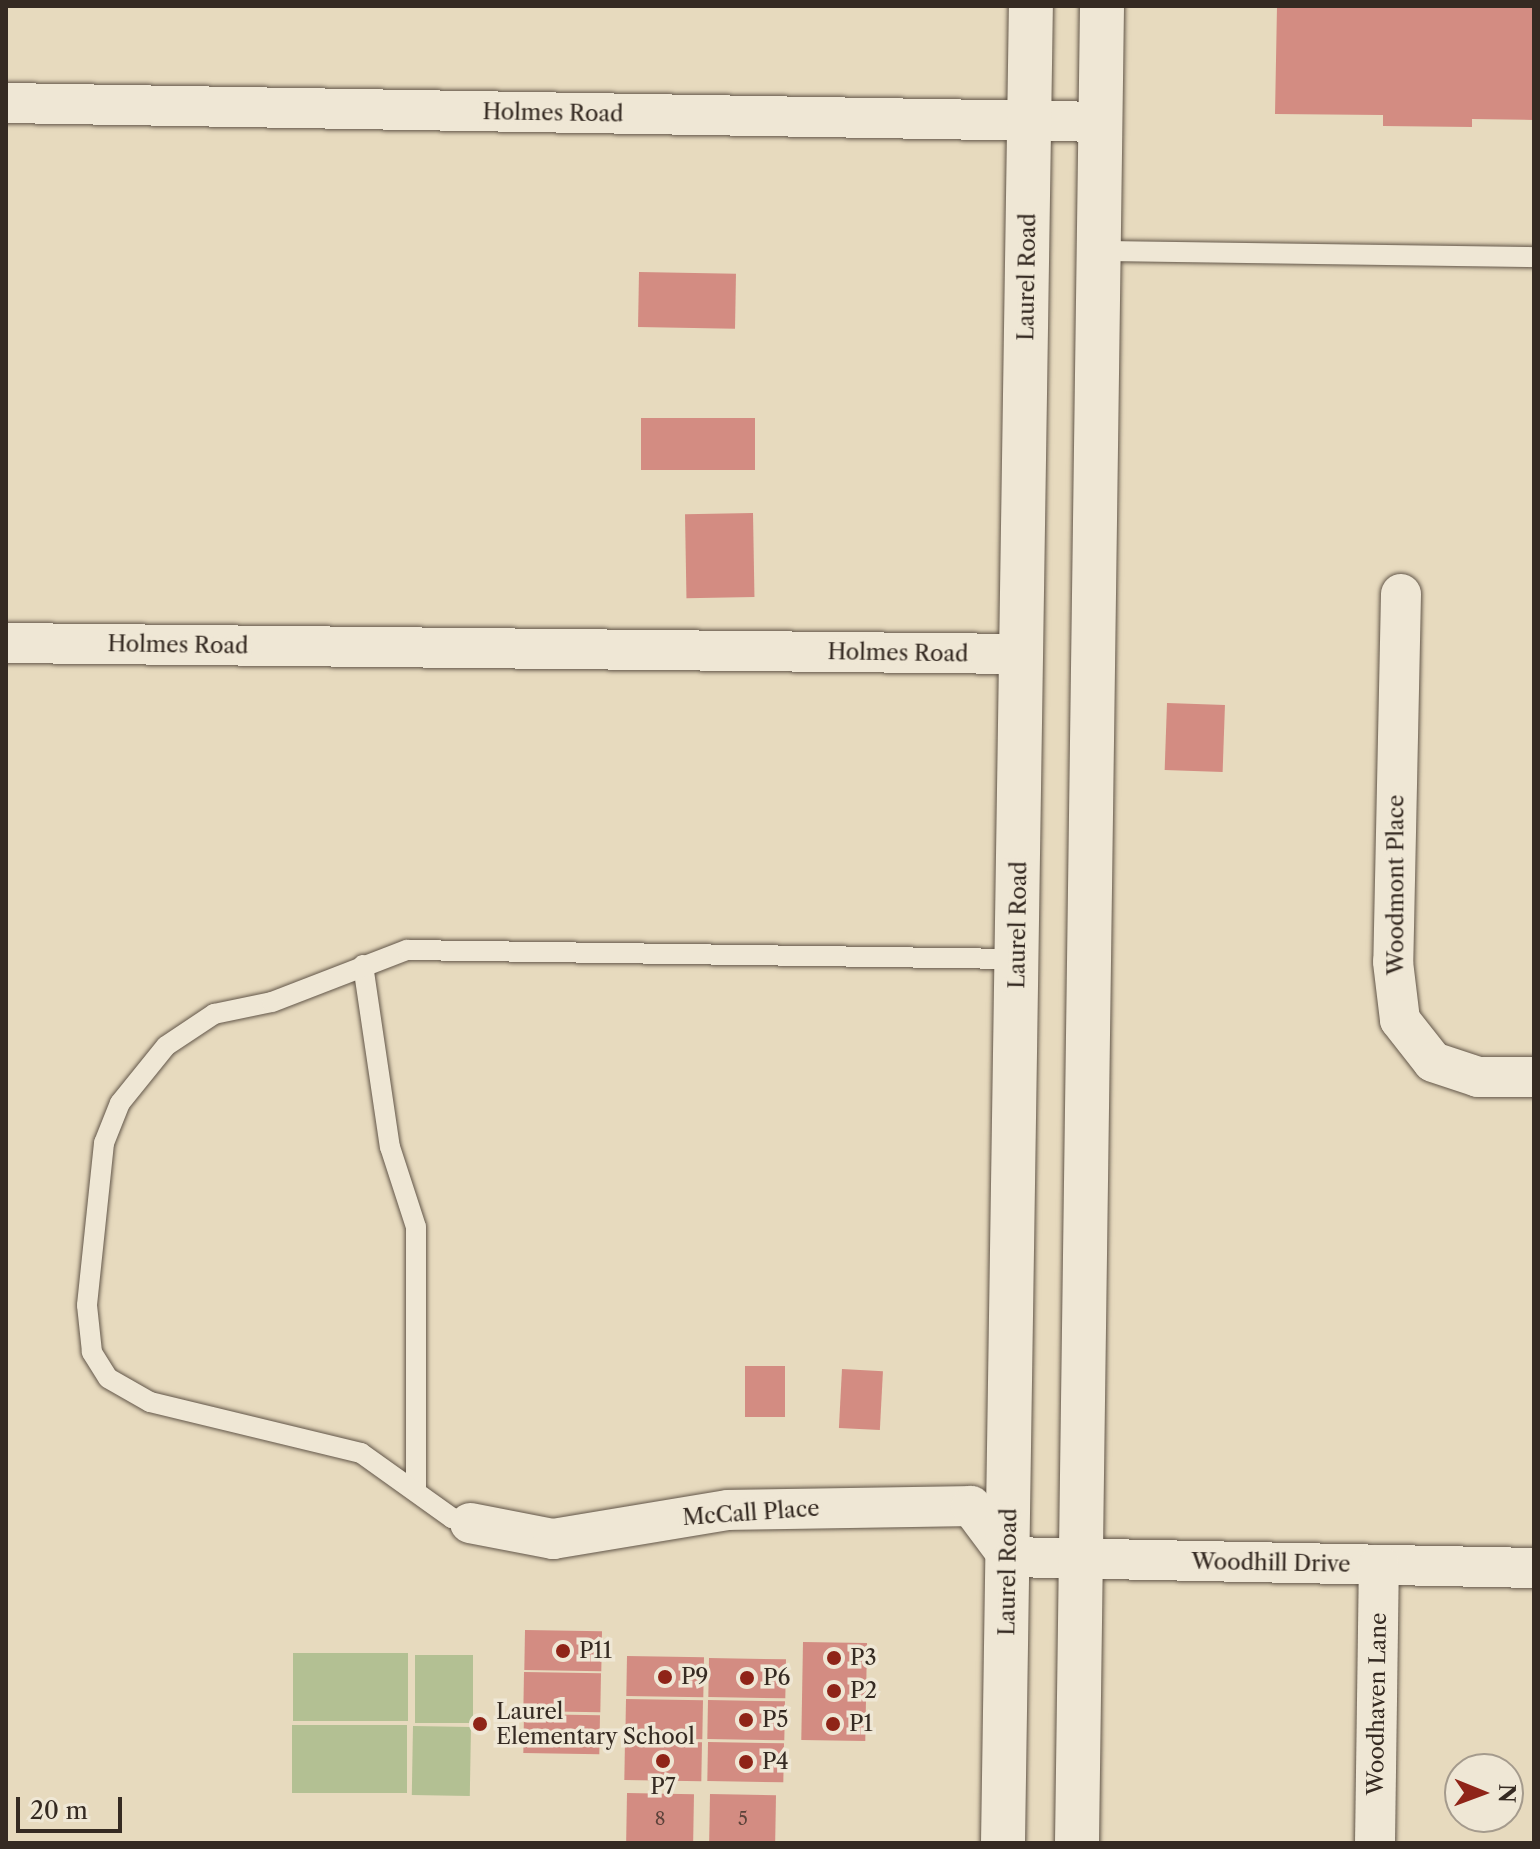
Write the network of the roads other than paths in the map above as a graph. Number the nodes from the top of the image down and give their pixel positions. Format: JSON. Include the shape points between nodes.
{"nodes":[{"id":1,"x":1031,"y":6,"type":"edge"},
{"id":2,"x":1102,"y":6,"type":"edge"},
{"id":3,"x":6,"y":103,"type":"edge"},
{"id":4,"x":1029,"y":120,"type":"junction"},
{"id":5,"x":1101,"y":122,"type":"junction"},
{"id":6,"x":1099,"y":251,"type":"junction"},
{"id":7,"x":1534,"y":257,"type":"edge"},
{"id":8,"x":1401,"y":594,"type":"dead end"},
{"id":9,"x":6,"y":643,"type":"edge"},
{"id":10,"x":1023,"y":654,"type":"junction"},
{"id":11,"x":1017,"y":959,"type":"junction"},
{"id":12,"x":363,"y":965,"type":"junction"},
{"id":13,"x":1534,"y":1077,"type":"edge"},
{"id":14,"x":416,"y":1491,"type":"junction"},
{"id":15,"x":470,"y":1523,"type":"joint"},
{"id":16,"x":1009,"y":1557,"type":"junction"},
{"id":17,"x":1081,"y":1559,"type":"junction"},
{"id":18,"x":1379,"y":1565,"type":"junction"},
{"id":19,"x":1534,"y":1568,"type":"edge"},
{"id":20,"x":1003,"y":1843,"type":"edge"},
{"id":21,"x":1077,"y":1843,"type":"edge"},
{"id":22,"x":1375,"y":1843,"type":"edge"}],
"edges":[{"from":1,"to":4,"type":"main road","name":"Laurel Road"},
{"from":2,"to":5,"type":"main road"},
{"from":3,"to":4,"type":"street","name":"Holmes Road"},
{"from":4,"to":5,"type":"street","name":"Holmes Road"},
{"from":4,"to":10,"type":"main road","name":"Laurel Road"},
{"from":5,"to":6,"type":"main road"},
{"from":6,"to":7,"type":"lane"},
{"from":6,"to":17,"type":"main road"},
{"from":8,"to":13,"type":"street","name":"Woodmont Place","via":[[1393,962],[1400,1020],[1433,1062],[1478,1077]]},
{"from":9,"to":10,"type":"street","name":"Holmes Road"},
{"from":10,"to":11,"type":"main road","name":"Laurel Road"},
{"from":11,"to":12,"type":"lane","via":[[407,950]]},
{"from":11,"to":16,"type":"main road","name":"Laurel Road"},
{"from":12,"to":14,"type":"lane","via":[[390,1147],[416,1227]]},
{"from":12,"to":14,"type":"lane","via":[[272,1002],[214,1014],[157,1057],[120,1103],[104,1143],[87,1305],[92,1352],[108,1378],[150,1402],[361,1453]]},
{"from":14,"to":15,"type":"lane","via":[[452,1518]]},
{"from":15,"to":16,"type":"street","name":"McCall Place","via":[[553,1539],[728,1510],[971,1506]]},
{"from":16,"to":17,"type":"street","name":"Woodhill Drive"},
{"from":16,"to":20,"type":"main road","name":"Laurel Road"},
{"from":17,"to":18,"type":"street","name":"Woodhill Drive"},
{"from":17,"to":21,"type":"main road"},
{"from":18,"to":19,"type":"street","name":"Woodhill Drive"},
{"from":18,"to":22,"type":"street","name":"Woodhaven Lane"}]}
